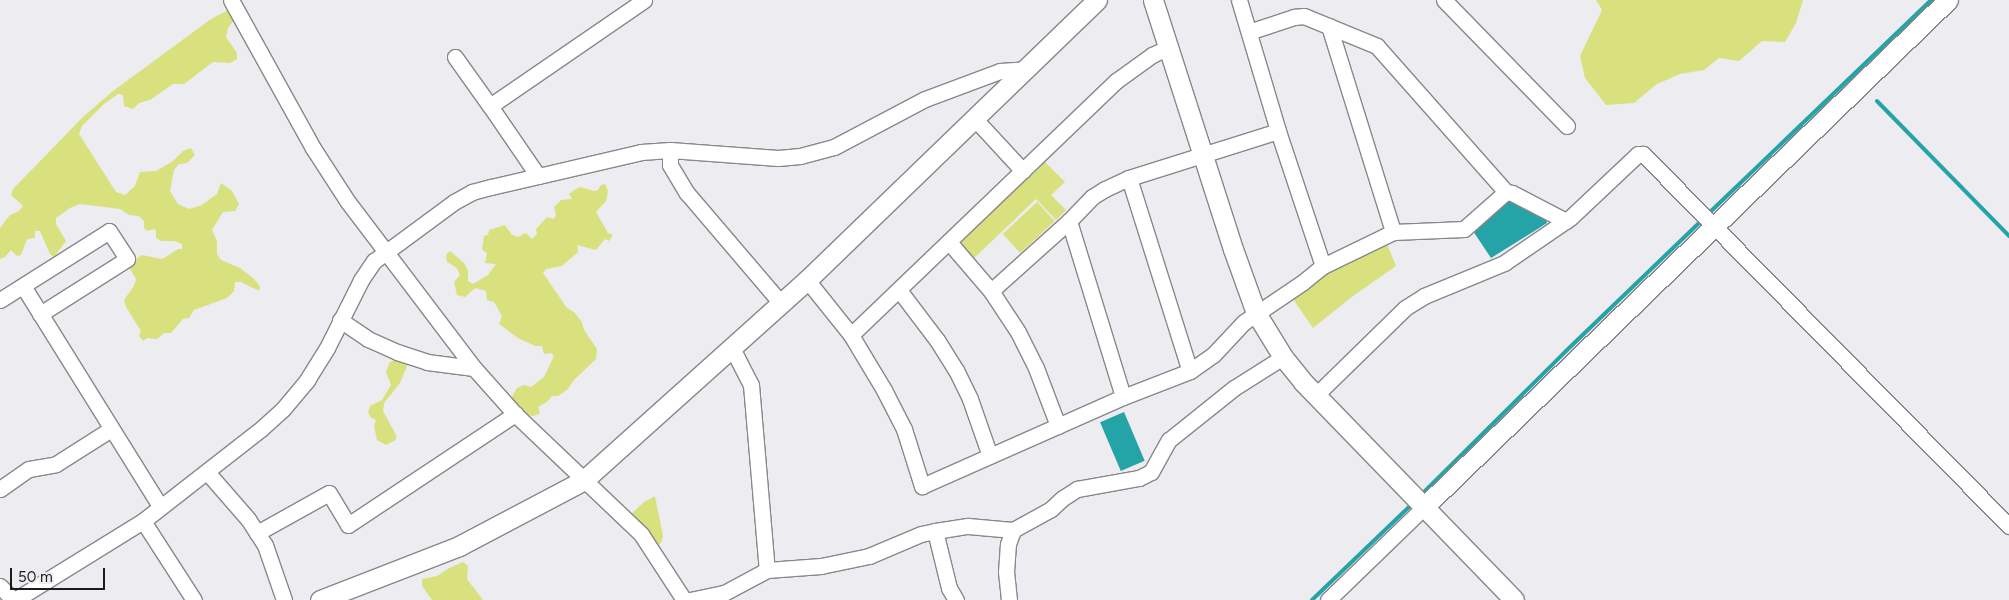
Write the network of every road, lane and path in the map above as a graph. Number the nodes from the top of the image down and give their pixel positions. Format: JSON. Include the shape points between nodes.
{"nodes":[{"id":1,"x":231,"y":0,"type":"edge"},
{"id":2,"x":644,"y":0,"type":"edge"},
{"id":3,"x":1097,"y":0,"type":"edge"},
{"id":4,"x":1153,"y":0,"type":"edge"},
{"id":5,"x":1239,"y":0,"type":"edge"},
{"id":6,"x":1444,"y":0,"type":"edge"},
{"id":7,"x":1948,"y":0,"type":"edge"},
{"id":8,"x":1329,"y":26,"type":"junction"},
{"id":9,"x":1249,"y":32,"type":"junction"},
{"id":10,"x":1169,"y":47,"type":"junction"},
{"id":11,"x":455,"y":57,"type":"dead end"},
{"id":12,"x":1026,"y":69,"type":"junction"},
{"id":13,"x":490,"y":106,"type":"junction"},
{"id":14,"x":974,"y":118,"type":"junction"},
{"id":15,"x":1568,"y":126,"type":"dead end"},
{"id":16,"x":1278,"y":131,"type":"junction"},
{"id":17,"x":670,"y":150,"type":"junction"},
{"id":18,"x":1203,"y":154,"type":"junction"},
{"id":19,"x":1023,"y":171,"type":"junction"},
{"id":20,"x":538,"y":176,"type":"junction"},
{"id":21,"x":1129,"y":178,"type":"junction"},
{"id":22,"x":1506,"y":192,"type":"junction"},
{"id":23,"x":1069,"y":221,"type":"junction"},
{"id":24,"x":1566,"y":221,"type":"junction"},
{"id":25,"x":1716,"y":225,"type":"junction"},
{"id":26,"x":1393,"y":232,"type":"junction"},
{"id":27,"x":949,"y":242,"type":"junction"},
{"id":28,"x":386,"y":250,"type":"junction"},
{"id":29,"x":1323,"y":266,"type":"junction"},
{"id":30,"x":807,"y":280,"type":"junction"},
{"id":31,"x":23,"y":286,"type":"junction"},
{"id":32,"x":899,"y":290,"type":"junction"},
{"id":33,"x":990,"y":291,"type":"junction"},
{"id":34,"x":0,"y":300,"type":"edge"},
{"id":35,"x":781,"y":303,"type":"junction"},
{"id":36,"x":1256,"y":313,"type":"junction"},
{"id":37,"x":40,"y":314,"type":"junction"},
{"id":38,"x":340,"y":320,"type":"junction"},
{"id":39,"x":851,"y":336,"type":"junction"},
{"id":40,"x":732,"y":348,"type":"junction"},
{"id":41,"x":1283,"y":357,"type":"junction"},
{"id":42,"x":474,"y":368,"type":"junction"},
{"id":43,"x":1190,"y":371,"type":"junction"},
{"id":44,"x":1316,"y":395,"type":"junction"},
{"id":45,"x":1123,"y":397,"type":"junction"},
{"id":46,"x":515,"y":414,"type":"junction"},
{"id":47,"x":1058,"y":426,"type":"junction"},
{"id":48,"x":111,"y":429,"type":"junction"},
{"id":49,"x":990,"y":456,"type":"junction"},
{"id":50,"x":207,"y":472,"type":"junction"},
{"id":51,"x":584,"y":480,"type":"junction"},
{"id":52,"x":0,"y":489,"type":"edge"},
{"id":53,"x":160,"y":506,"type":"junction"},
{"id":54,"x":1424,"y":507,"type":"junction"},
{"id":55,"x":143,"y":521,"type":"junction"},
{"id":56,"x":2009,"y":526,"type":"edge"},
{"id":57,"x":1013,"y":530,"type":"junction"},
{"id":58,"x":935,"y":532,"type":"junction"},
{"id":59,"x":257,"y":533,"type":"junction"},
{"id":60,"x":767,"y":570,"type":"junction"},
{"id":61,"x":0,"y":586,"type":"edge"},
{"id":62,"x":32,"y":596,"type":"edge"},
{"id":63,"x":14,"y":600,"type":"edge"},
{"id":64,"x":194,"y":600,"type":"edge"},
{"id":65,"x":284,"y":600,"type":"edge"},
{"id":66,"x":320,"y":600,"type":"edge"},
{"id":67,"x":684,"y":600,"type":"edge"},
{"id":68,"x":690,"y":600,"type":"edge"},
{"id":69,"x":956,"y":600,"type":"edge"},
{"id":70,"x":1009,"y":600,"type":"edge"},
{"id":71,"x":1328,"y":600,"type":"edge"},
{"id":72,"x":1514,"y":600,"type":"edge"}],
"edges":[{"from":1,"to":28,"type":"street","via":[[313,148],[348,202]]},
{"from":2,"to":13,"type":"street"},
{"from":3,"to":12,"type":"street"},
{"from":4,"to":10,"type":"street"},
{"from":5,"to":9,"type":"street"},
{"from":6,"to":15,"type":"street"},
{"from":7,"to":25,"type":"street"},
{"from":8,"to":9,"type":"street","via":[[1304,16]]},
{"from":8,"to":22,"type":"street","via":[[1378,46]]},
{"from":8,"to":26,"type":"street"},
{"from":9,"to":16,"type":"street"},
{"from":10,"to":18,"type":"street"},
{"from":10,"to":19,"type":"street","via":[[1116,81]]},
{"from":11,"to":13,"type":"street"},
{"from":12,"to":14,"type":"street"},
{"from":12,"to":17,"type":"street","via":[[1000,71],[925,99],[834,147],[800,156],[778,158]]},
{"from":13,"to":20,"type":"street"},
{"from":14,"to":19,"type":"street"},
{"from":14,"to":30,"type":"street"},
{"from":16,"to":18,"type":"street"},
{"from":16,"to":29,"type":"street"},
{"from":17,"to":20,"type":"street","via":[[641,152]]},
{"from":17,"to":35,"type":"street","via":[[670,165],[687,194]]},
{"from":18,"to":21,"type":"street"},
{"from":18,"to":36,"type":"street"},
{"from":19,"to":27,"type":"street"},
{"from":20,"to":28,"type":"street","via":[[472,192]]},
{"from":21,"to":23,"type":"street","via":[[1092,197]]},
{"from":21,"to":43,"type":"street"},
{"from":22,"to":24,"type":"street"},
{"from":22,"to":26,"type":"street","via":[[1464,229]]},
{"from":23,"to":33,"type":"street"},
{"from":23,"to":45,"type":"street"},
{"from":24,"to":25,"type":"street","via":[[1638,154],[1643,154]]},
{"from":24,"to":44,"type":"street","via":[[1504,263],[1424,296],[1405,308]]},
{"from":25,"to":54,"type":"street"},
{"from":25,"to":56,"type":"street"},
{"from":26,"to":29,"type":"street"},
{"from":27,"to":32,"type":"street"},
{"from":27,"to":33,"type":"street"},
{"from":28,"to":38,"type":"street","via":[[361,280]]},
{"from":28,"to":42,"type":"street"},
{"from":29,"to":36,"type":"street"},
{"from":30,"to":35,"type":"street"},
{"from":30,"to":39,"type":"street"},
{"from":31,"to":34,"type":"street"},
{"from":31,"to":37,"type":"street"},
{"from":31,"to":37,"type":"street","via":[[109,231],[127,259]]},
{"from":32,"to":39,"type":"street"},
{"from":32,"to":49,"type":"street","via":[[956,370]]},
{"from":33,"to":47,"type":"street","via":[[1018,332]]},
{"from":35,"to":40,"type":"street"},
{"from":36,"to":41,"type":"street"},
{"from":36,"to":43,"type":"street","via":[[1213,355]]},
{"from":37,"to":48,"type":"street"},
{"from":38,"to":42,"type":"street","via":[[368,339],[397,352],[426,362]]},
{"from":38,"to":50,"type":"street","via":[[328,348],[283,409]]},
{"from":39,"to":49,"type":"street","via":[[904,429],[922,486]]},
{"from":40,"to":51,"type":"street"},
{"from":40,"to":60,"type":"street","via":[[751,385]]},
{"from":41,"to":44,"type":"street"},
{"from":41,"to":57,"type":"street","via":[[1234,388],[1170,440],[1151,472],[1138,478],[1077,489],[1051,509]]},
{"from":42,"to":46,"type":"street"},
{"from":43,"to":45,"type":"street"},
{"from":44,"to":54,"type":"street"},
{"from":45,"to":47,"type":"street"},
{"from":46,"to":51,"type":"street"},
{"from":46,"to":59,"type":"street","via":[[348,525],[329,493]]},
{"from":47,"to":49,"type":"street"},
{"from":48,"to":52,"type":"street","via":[[56,464],[29,469]]},
{"from":48,"to":53,"type":"street"},
{"from":50,"to":53,"type":"street"},
{"from":50,"to":59,"type":"street","via":[[248,518]]},
{"from":51,"to":66,"type":"street","via":[[459,546]]},
{"from":51,"to":67,"type":"street","via":[[641,534]]},
{"from":53,"to":55,"type":"street"},
{"from":54,"to":71,"type":"street"},
{"from":54,"to":72,"type":"street"},
{"from":55,"to":62,"type":"street"},
{"from":55,"to":64,"type":"street"},
{"from":57,"to":58,"type":"street","via":[[968,526]]},
{"from":57,"to":70,"type":"street","via":[[1008,544],[1006,572]]},
{"from":58,"to":60,"type":"street","via":[[920,534],[869,556],[821,566]]},
{"from":58,"to":69,"type":"street","via":[[949,588]]},
{"from":59,"to":65,"type":"street"},
{"from":60,"to":68,"type":"street","via":[[724,593]]},
{"from":61,"to":63,"type":"street"},
{"from":62,"to":63,"type":"street"}]}
